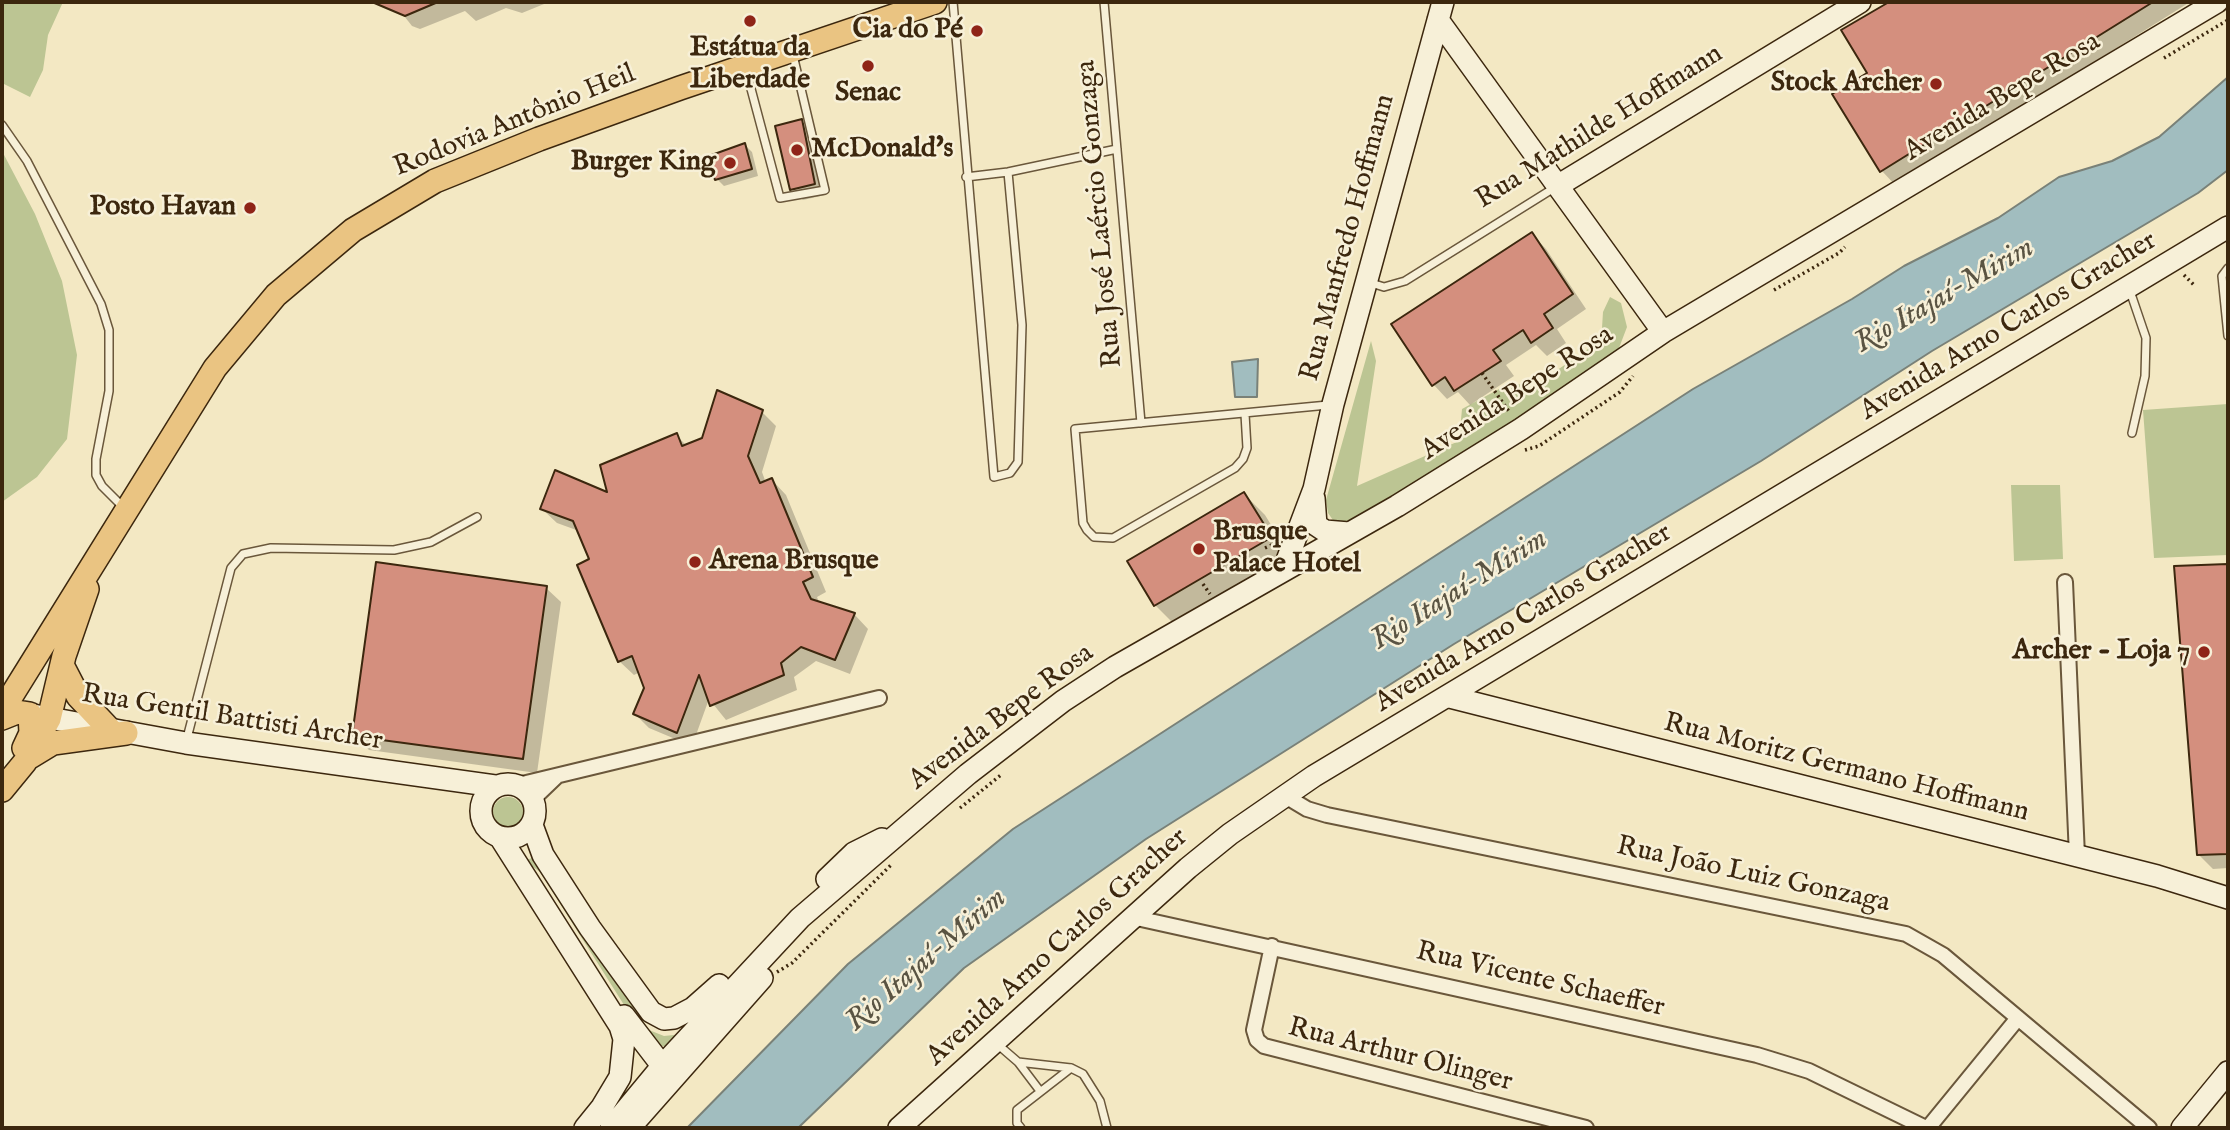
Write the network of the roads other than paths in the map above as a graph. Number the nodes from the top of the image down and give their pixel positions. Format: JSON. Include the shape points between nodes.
{"nodes":[{"id":1,"x":935,"y":2,"type":"edge"},
{"id":2,"x":953,"y":2,"type":"edge"},
{"id":3,"x":1104,"y":2,"type":"edge"},
{"id":4,"x":1860,"y":2,"type":"edge"},
{"id":5,"x":2217,"y":2,"type":"edge"},
{"id":6,"x":1440,"y":11,"type":"edge"},
{"id":7,"x":792,"y":50,"type":"junction"},
{"id":8,"x":745,"y":66,"type":"junction"},
{"id":9,"x":2,"y":125,"type":"edge"},
{"id":10,"x":1117,"y":149,"type":"junction"},
{"id":11,"x":1008,"y":172,"type":"junction"},
{"id":12,"x":966,"y":177,"type":"junction"},
{"id":13,"x":1559,"y":185,"type":"junction"},
{"id":14,"x":2228,"y":227,"type":"edge"},
{"id":15,"x":2228,"y":268,"type":"edge"},
{"id":16,"x":1367,"y":281,"type":"junction"},
{"id":17,"x":2129,"y":287,"type":"junction"},
{"id":18,"x":1663,"y":332,"type":"junction"},
{"id":19,"x":2228,"y":336,"type":"edge"},
{"id":20,"x":1333,"y":404,"type":"junction"},
{"id":21,"x":1245,"y":414,"type":"junction"},
{"id":22,"x":1141,"y":423,"type":"junction"},
{"id":23,"x":2132,"y":432,"type":"dead end"},
{"id":24,"x":1314,"y":489,"type":"junction"},
{"id":25,"x":125,"y":509,"type":"junction"},
{"id":26,"x":477,"y":517,"type":"dead end"},
{"id":27,"x":1349,"y":533,"type":"junction"},
{"id":28,"x":100,"y":550,"type":"junction"},
{"id":29,"x":1283,"y":571,"type":"junction"},
{"id":30,"x":2065,"y":582,"type":"dead end"},
{"id":31,"x":62,"y":666,"type":"junction"},
{"id":32,"x":1450,"y":696,"type":"junction"},
{"id":33,"x":879,"y":698,"type":"dead end"},
{"id":34,"x":2,"y":711,"type":"edge"},
{"id":35,"x":39,"y":717,"type":"junction"},
{"id":36,"x":2,"y":718,"type":"edge"},
{"id":37,"x":119,"y":732,"type":"junction"},
{"id":38,"x":186,"y":743,"type":"junction"},
{"id":39,"x":25,"y":762,"type":"junction"},
{"id":40,"x":558,"y":775,"type":"junction"},
{"id":41,"x":427,"y":777,"type":"junction"},
{"id":42,"x":2,"y":779,"type":"edge"},
{"id":43,"x":495,"y":786,"type":"junction"},
{"id":44,"x":2,"y":790,"type":"edge"},
{"id":45,"x":526,"y":792,"type":"junction"},
{"id":46,"x":1287,"y":797,"type":"junction"},
{"id":47,"x":481,"y":809,"type":"junction"},
{"id":48,"x":532,"y":825,"type":"junction"},
{"id":49,"x":906,"y":827,"type":"junction"},
{"id":50,"x":500,"y":837,"type":"junction"},
{"id":51,"x":2077,"y":856,"type":"junction"},
{"id":52,"x":869,"y":860,"type":"junction"},
{"id":53,"x":520,"y":870,"type":"junction"},
{"id":54,"x":2228,"y":898,"type":"edge"},
{"id":55,"x":1132,"y":918,"type":"junction"},
{"id":56,"x":1272,"y":946,"type":"junction"},
{"id":57,"x":729,"y":1014,"type":"junction"},
{"id":58,"x":2018,"y":1018,"type":"junction"},
{"id":59,"x":995,"y":1042,"type":"junction"},
{"id":60,"x":1018,"y":1062,"type":"junction"},
{"id":61,"x":664,"y":1064,"type":"junction"},
{"id":62,"x":1071,"y":1068,"type":"junction"},
{"id":63,"x":2228,"y":1072,"type":"edge"},
{"id":64,"x":1040,"y":1091,"type":"junction"},
{"id":65,"x":585,"y":1128,"type":"edge"},
{"id":66,"x":611,"y":1128,"type":"edge"},
{"id":67,"x":629,"y":1128,"type":"edge"},
{"id":68,"x":899,"y":1128,"type":"edge"},
{"id":69,"x":1021,"y":1128,"type":"edge"},
{"id":70,"x":1107,"y":1128,"type":"edge"},
{"id":71,"x":1587,"y":1128,"type":"edge"},
{"id":72,"x":1927,"y":1128,"type":"edge"},
{"id":73,"x":2149,"y":1128,"type":"edge"},
{"id":74,"x":2182,"y":1128,"type":"edge"}],
"edges":[{"from":1,"to":7,"type":"main road","name":"Rodovia Antônio Heil"},
{"from":2,"to":12,"type":"lane"},
{"from":3,"to":10,"type":"lane","name":"Rua José Laércio Gonzaga"},
{"from":4,"to":13,"type":"street","name":"Rua Mathilde Hoffmann"},
{"from":5,"to":18,"type":"street","name":"Avenida Bepe Rosa"},
{"from":6,"to":13,"type":"street"},
{"from":6,"to":16,"type":"street","name":"Rua Manfredo Hoffmann"},
{"from":7,"to":8,"type":"main road","name":"Rodovia Antônio Heil"},
{"from":7,"to":8,"type":"lane","via":[[825,190],[780,198]]},
{"from":8,"to":25,"type":"main road","name":"Rodovia Antônio Heil","via":[[435,181],[353,230],[276,295],[241,333]]},
{"from":9,"to":25,"type":"lane","via":[[27,161],[101,304],[111,359],[96,475]]},
{"from":10,"to":11,"type":"lane"},
{"from":10,"to":22,"type":"lane","name":"Rua José Laércio Gonzaga"},
{"from":11,"to":12,"type":"lane"},
{"from":11,"to":12,"type":"lane","via":[[1022,326],[1018,462],[1010,473],[994,477]]},
{"from":13,"to":16,"type":"lane","name":"Rua Mathilde Hoffmann","via":[[1405,281],[1384,287]]},
{"from":13,"to":18,"type":"street"},
{"from":14,"to":17,"type":"street","name":"Avenida Arno Carlos Gracher"},
{"from":15,"to":19,"type":"lane","via":[[2222,276]]},
{"from":16,"to":20,"type":"street","name":"Rua Manfredo Hoffmann"},
{"from":17,"to":23,"type":"lane","via":[[2146,338],[2145,376]]},
{"from":17,"to":32,"type":"street","name":"Avenida Arno Carlos Gracher"},
{"from":18,"to":27,"type":"street","name":"Avenida Bepe Rosa","via":[[1521,429]]},
{"from":20,"to":21,"type":"lane"},
{"from":20,"to":24,"type":"street","name":"Rua Manfredo Hoffmann"},
{"from":21,"to":22,"type":"lane"},
{"from":21,"to":22,"type":"lane","via":[[1247,448],[1234,468],[1114,538],[1094,537],[1083,523],[1075,429]]},
{"from":24,"to":27,"type":"street","name":"Rua Manfredo Hoffmann","via":[[1316,525],[1325,531]]},
{"from":24,"to":29,"type":"street","name":"Rua Manfredo Hoffmann"},
{"from":25,"to":28,"type":"main road","name":"Rodovia Antônio Heil"},
{"from":26,"to":38,"type":"lane","via":[[431,542],[394,550],[271,548],[243,554],[231,568]]},
{"from":27,"to":29,"type":"street","name":"Avenida Bepe Rosa"},
{"from":28,"to":31,"type":"main road","name":"Rodovia Antônio Heil"},
{"from":28,"to":34,"type":"main road","name":"Rodovia Antônio Heil"},
{"from":29,"to":49,"type":"street","name":"Avenida Bepe Rosa","via":[[1063,701]]},
{"from":30,"to":51,"type":"street"},
{"from":31,"to":35,"type":"main road","name":"Rodovia Antônio Heil"},
{"from":31,"to":37,"type":"main road","via":[[78,696]]},
{"from":32,"to":46,"type":"street","name":"Avenida Arno Carlos Gracher","via":[[1314,776]]},
{"from":32,"to":51,"type":"street","name":"Rua Moritz Germano Hoffmann"},
{"from":33,"to":40,"type":"street"},
{"from":35,"to":36,"type":"main road","via":[[17,712]]},
{"from":35,"to":37,"type":"street","name":"Rua Gentil Battisti Archer"},
{"from":35,"to":39,"type":"main road","name":"Rodovia Antônio Heil"},
{"from":35,"to":42,"type":"main road"},
{"from":37,"to":38,"type":"street","name":"Rua Gentil Battisti Archer"},
{"from":37,"to":39,"type":"main road","via":[[53,743]]},
{"from":38,"to":41,"type":"street","name":"Rua Gentil Battisti Archer"},
{"from":39,"to":44,"type":"main road","name":"Rodovia Antônio Heil"},
{"from":40,"to":45,"type":"street"},
{"from":40,"to":45,"type":"street"},
{"from":41,"to":43,"type":"street","name":"Rua Gentil Battisti Archer"},
{"from":41,"to":47,"type":"street","name":"Rua Gentil Battisti Archer","via":[[458,791]]},
{"from":43,"to":45,"type":"street"},
{"from":43,"to":47,"type":"street"},
{"from":45,"to":48,"type":"street","via":[[536,813]]},
{"from":46,"to":55,"type":"street","name":"Avenida Arno Carlos Gracher","via":[[1230,834]]},
{"from":46,"to":58,"type":"street","name":"Rua João Luiz Gonzaga","via":[[1327,815],[1906,934],[1943,956]]},
{"from":47,"to":50,"type":"street","via":[[486,827]]},
{"from":48,"to":49,"type":"street","via":[[543,855],[590,928],[642,1003],[664,1018],[684,1014],[705,998],[854,853]]},
{"from":48,"to":50,"type":"street","via":[[517,836]]},
{"from":49,"to":52,"type":"street","name":"Avenida Bepe Rosa"},
{"from":50,"to":53,"type":"street"},
{"from":51,"to":54,"type":"street","name":"Rua Moritz Germano Hoffmann"},
{"from":52,"to":57,"type":"street","name":"Avenida Bepe Rosa"},
{"from":52,"to":61,"type":"street","name":"Avenida Bepe Rosa","via":[[800,918]]},
{"from":53,"to":61,"type":"street","via":[[536,879],[628,1022]]},
{"from":53,"to":65,"type":"street","via":[[624,1039],[620,1077]]},
{"from":55,"to":56,"type":"street","name":"Rua Vicente Schaeffer"},
{"from":55,"to":59,"type":"street","name":"Avenida Arno Carlos Gracher"},
{"from":56,"to":71,"type":"street","name":"Rua Arthur Olinger","via":[[1254,1030],[1264,1046]]},
{"from":56,"to":72,"type":"street","name":"Rua Vicente Schaeffer","via":[[1757,1055],[1809,1071]]},
{"from":57,"to":61,"type":"street","via":[[717,1018],[678,1061]]},
{"from":57,"to":67,"type":"street","name":"Avenida Bepe Rosa"},
{"from":58,"to":72,"type":"street"},
{"from":58,"to":73,"type":"street","name":"Rua João Luiz Gonzaga"},
{"from":59,"to":60,"type":"lane"},
{"from":59,"to":68,"type":"street","name":"Avenida Arno Carlos Gracher"},
{"from":60,"to":62,"type":"lane"},
{"from":60,"to":64,"type":"lane"},
{"from":61,"to":66,"type":"street","name":"Avenida Bepe Rosa"},
{"from":62,"to":64,"type":"lane"},
{"from":62,"to":70,"type":"lane","via":[[1083,1074],[1100,1101]]},
{"from":63,"to":74,"type":"street"},
{"from":64,"to":69,"type":"lane","via":[[1017,1110]]}]}
